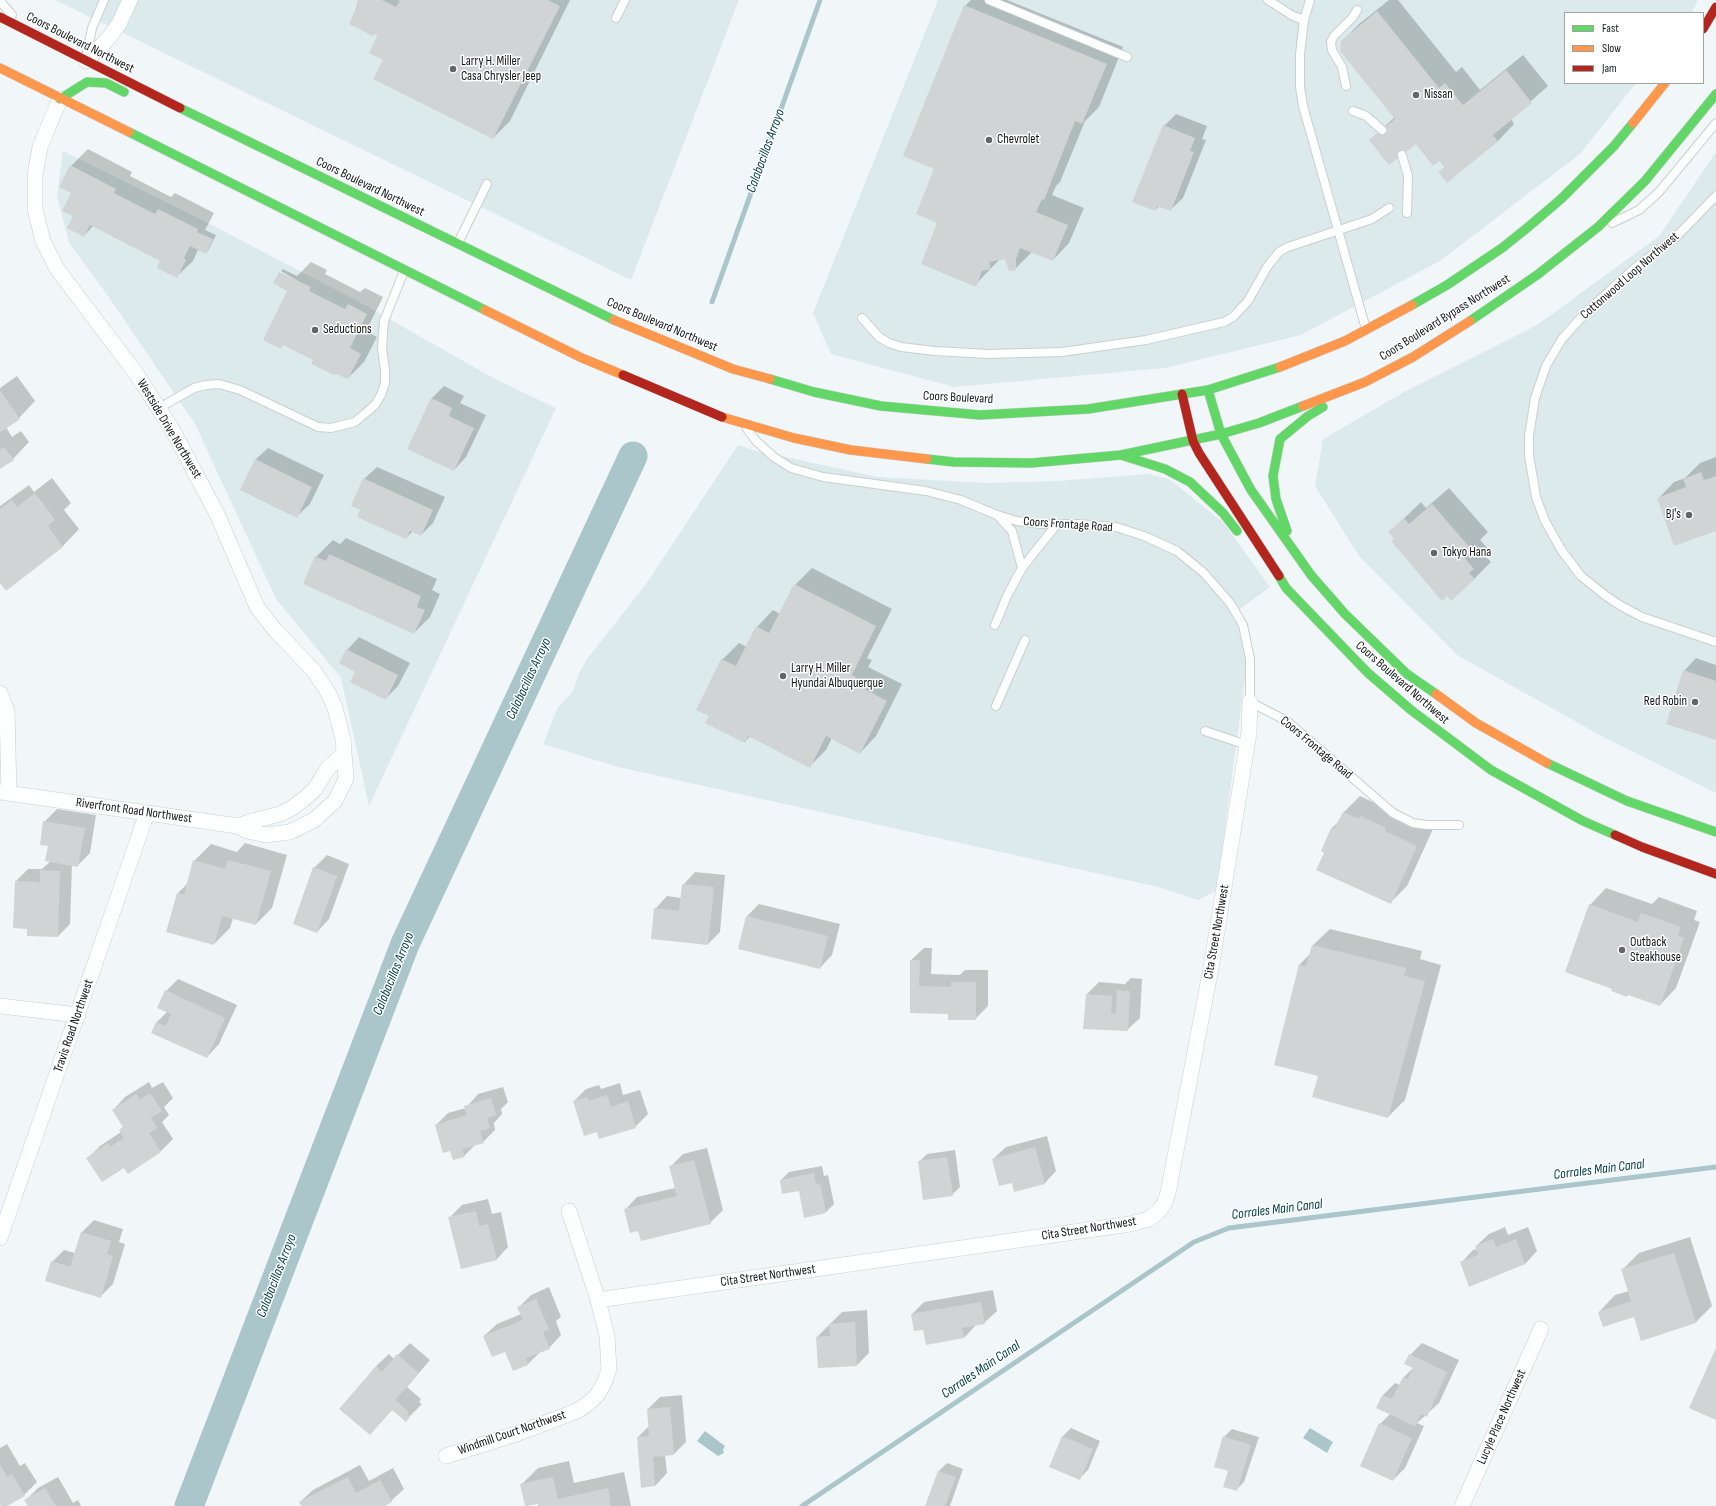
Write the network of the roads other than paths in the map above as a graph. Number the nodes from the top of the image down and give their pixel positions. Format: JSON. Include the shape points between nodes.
{"nodes":[{"id":1,"x":104,"y":0,"type":"edge"},
{"id":2,"x":130,"y":0,"type":"edge"},
{"id":3,"x":625,"y":0,"type":"edge"},
{"id":4,"x":989,"y":0,"type":"edge"},
{"id":5,"x":1268,"y":0,"type":"edge"},
{"id":6,"x":1310,"y":0,"type":"edge"},
{"id":7,"x":0,"y":1,"type":"edge"},
{"id":8,"x":1716,"y":7,"type":"edge"},
{"id":9,"x":1356,"y":10,"type":"dead end"},
{"id":10,"x":0,"y":17,"type":"edge"},
{"id":11,"x":616,"y":18,"type":"dead end"},
{"id":12,"x":1304,"y":20,"type":"junction"},
{"id":13,"x":18,"y":26,"type":"junction"},
{"id":14,"x":1704,"y":27,"type":"edge"},
{"id":15,"x":1126,"y":57,"type":"dead end"},
{"id":16,"x":86,"y":61,"type":"junction"},
{"id":17,"x":67,"y":63,"type":"dead end"},
{"id":18,"x":0,"y":68,"type":"edge"},
{"id":19,"x":1664,"y":84,"type":"edge"},
{"id":20,"x":1346,"y":86,"type":"dead end"},
{"id":21,"x":1716,"y":94,"type":"edge"},
{"id":22,"x":134,"y":97,"type":"dead end"},
{"id":23,"x":60,"y":99,"type":"junction"},
{"id":24,"x":1353,"y":111,"type":"dead end"},
{"id":25,"x":1716,"y":123,"type":"edge"},
{"id":26,"x":1382,"y":130,"type":"dead end"},
{"id":27,"x":1402,"y":155,"type":"dead end"},
{"id":28,"x":487,"y":184,"type":"dead end"},
{"id":29,"x":1716,"y":196,"type":"edge"},
{"id":30,"x":362,"y":208,"type":"dead end"},
{"id":31,"x":1389,"y":208,"type":"dead end"},
{"id":32,"x":1407,"y":213,"type":"dead end"},
{"id":33,"x":1598,"y":227,"type":"junction"},
{"id":34,"x":425,"y":228,"type":"junction"},
{"id":35,"x":1338,"y":231,"type":"junction"},
{"id":36,"x":458,"y":244,"type":"junction"},
{"id":37,"x":405,"y":271,"type":"junction"},
{"id":38,"x":862,"y":318,"type":"dead end"},
{"id":39,"x":1366,"y":331,"type":"junction"},
{"id":40,"x":733,"y":369,"type":"joint"},
{"id":41,"x":1365,"y":382,"type":"junction"},
{"id":42,"x":1208,"y":390,"type":"junction"},
{"id":43,"x":1182,"y":394,"type":"junction"},
{"id":44,"x":159,"y":408,"type":"junction"},
{"id":45,"x":744,"y":425,"type":"junction"},
{"id":46,"x":1221,"y":434,"type":"junction"},
{"id":47,"x":1193,"y":441,"type":"junction"},
{"id":48,"x":1121,"y":455,"type":"junction"},
{"id":49,"x":997,"y":515,"type":"junction"},
{"id":50,"x":1057,"y":524,"type":"junction"},
{"id":51,"x":1294,"y":553,"type":"junction"},
{"id":52,"x":1022,"y":568,"type":"junction"},
{"id":53,"x":1286,"y":588,"type":"junction"},
{"id":54,"x":995,"y":625,"type":"dead end"},
{"id":55,"x":1025,"y":640,"type":"dead end"},
{"id":56,"x":1716,"y":642,"type":"edge"},
{"id":57,"x":0,"y":693,"type":"edge"},
{"id":58,"x":1250,"y":702,"type":"junction"},
{"id":59,"x":996,"y":706,"type":"dead end"},
{"id":60,"x":1205,"y":731,"type":"dead end"},
{"id":61,"x":1247,"y":744,"type":"junction"},
{"id":62,"x":343,"y":755,"type":"junction"},
{"id":63,"x":5,"y":792,"type":"edge"},
{"id":64,"x":147,"y":813,"type":"junction"},
{"id":65,"x":1459,"y":825,"type":"dead end"},
{"id":66,"x":238,"y":826,"type":"junction"},
{"id":67,"x":1716,"y":832,"type":"edge"},
{"id":68,"x":266,"y":835,"type":"joint"},
{"id":69,"x":1716,"y":874,"type":"edge"},
{"id":70,"x":0,"y":1006,"type":"edge"},
{"id":71,"x":78,"y":1015,"type":"junction"},
{"id":72,"x":569,"y":1211,"type":"dead end"},
{"id":73,"x":0,"y":1238,"type":"edge"},
{"id":74,"x":598,"y":1300,"type":"junction"},
{"id":75,"x":1541,"y":1329,"type":"dead end"},
{"id":76,"x":446,"y":1456,"type":"dead end"},
{"id":77,"x":1462,"y":1506,"type":"edge"}],
"edges":[{"from":1,"to":16,"type":"lane","via":[[92,28]]},
{"from":2,"to":16,"type":"street","via":[[107,40]]},
{"from":3,"to":11,"type":"lane"},
{"from":4,"to":15,"type":"lane"},
{"from":5,"to":12,"type":"lane"},
{"from":6,"to":12,"type":"lane"},
{"from":7,"to":13,"type":"lane"},
{"from":8,"to":14,"type":"main road"},
{"from":9,"to":20,"type":"lane","via":[[1331,42],[1332,50],[1342,67]]},
{"from":10,"to":13,"type":"main road","name":"Coors Boulevard Northwest"},
{"from":12,"to":35,"type":"lane","via":[[1299,70],[1303,106]]},
{"from":13,"to":16,"type":"main road","name":"Coors Boulevard Northwest"},
{"from":16,"to":17,"type":"main road"},
{"from":16,"to":34,"type":"main road","name":"Coors Boulevard Northwest"},
{"from":18,"to":23,"type":"main road"},
{"from":19,"to":39,"type":"main road","name":"Coors Boulevard Bypass Northwest","via":[[1614,146],[1566,194],[1527,228],[1452,281]]},
{"from":21,"to":33,"type":"main road","name":"Coors Boulevard Bypass Northwest","via":[[1645,181]]},
{"from":22,"to":23,"type":"main road","via":[[106,83],[87,82]]},
{"from":23,"to":37,"type":"main road"},
{"from":23,"to":44,"type":"street","name":"Westside Drive Northwest","via":[[44,134],[37,160],[34,192],[38,225],[43,241],[57,269],[109,336]]},
{"from":24,"to":26,"type":"lane","via":[[1366,116]]},
{"from":25,"to":33,"type":"lane","via":[[1675,174],[1639,210]]},
{"from":27,"to":32,"type":"lane","via":[[1408,176]]},
{"from":28,"to":36,"type":"lane"},
{"from":29,"to":56,"type":"lane","name":"Cottonwood Loop Northwest","via":[[1676,237],[1635,268],[1586,312],[1562,339],[1546,366],[1535,398],[1529,455],[1536,496],[1545,521],[1562,551],[1581,576],[1606,596],[1642,617]]},
{"from":30,"to":34,"type":"main road"},
{"from":31,"to":35,"type":"lane","via":[[1372,219]]},
{"from":33,"to":41,"type":"main road","name":"Coors Boulevard Bypass Northwest","via":[[1537,275],[1470,321]]},
{"from":34,"to":36,"type":"main road","name":"Coors Boulevard Northwest"},
{"from":35,"to":38,"type":"lane","via":[[1279,252],[1267,267],[1248,301],[1233,316],[1215,325],[1146,340],[1078,351],[1046,353],[935,352],[901,348],[889,343],[874,333]]},
{"from":35,"to":39,"type":"lane"},
{"from":36,"to":40,"type":"main road","name":"Coors Boulevard Northwest","via":[[607,317]]},
{"from":37,"to":44,"type":"lane","via":[[384,321],[382,348],[385,383],[375,406],[356,422],[337,427],[318,427],[240,390],[219,384],[194,388]]},
{"from":37,"to":45,"type":"main road","via":[[582,358]]},
{"from":39,"to":42,"type":"main road","name":"Coors Boulevard Bypass Northwest","via":[[1264,373]]},
{"from":40,"to":43,"type":"main road","name":"Coors Boulevard","via":[[814,392],[881,406],[980,415],[1088,409]]},
{"from":41,"to":46,"type":"main road","name":"Coors Boulevard Bypass Northwest","via":[[1259,423]]},
{"from":41,"to":51,"type":"main road","via":[[1308,416],[1280,439],[1273,476],[1276,499]]},
{"from":42,"to":43,"type":"main road","name":"Coors Boulevard"},
{"from":42,"to":46,"type":"main road","name":"Coors Boulevard Northwest"},
{"from":43,"to":47,"type":"main road","name":"Coors Boulevard Northwest"},
{"from":44,"to":62,"type":"street","name":"Westside Drive Northwest","via":[[206,492],[257,606],[275,630],[314,671],[329,694],[340,723]]},
{"from":45,"to":48,"type":"main road","via":[[851,450],[954,462],[1032,462]]},
{"from":45,"to":49,"type":"lane","name":"Coors Frontage Road","via":[[756,441],[791,468],[823,477],[926,492],[961,500]]},
{"from":46,"to":47,"type":"main road","name":"Coors Boulevard Bypass Northwest"},
{"from":46,"to":51,"type":"main road","name":"Coors Boulevard Northwest","via":[[1251,490]]},
{"from":47,"to":48,"type":"main road","name":"Coors Boulevard Bypass Northwest"},
{"from":47,"to":53,"type":"main road","name":"Coors Boulevard Northwest"},
{"from":48,"to":53,"type":"main road","via":[[1165,469],[1190,482],[1223,513]]},
{"from":49,"to":50,"type":"lane","name":"Coors Frontage Road","via":[[1041,524]]},
{"from":49,"to":52,"type":"lane","via":[[1012,531]]},
{"from":50,"to":52,"type":"lane"},
{"from":50,"to":58,"type":"lane","name":"Coors Frontage Road","via":[[1116,527],[1144,536],[1177,551],[1204,573],[1230,603],[1243,625],[1250,659]]},
{"from":51,"to":67,"type":"main road","name":"Coors Boulevard Northwest","via":[[1363,633],[1407,674],[1455,710],[1582,781],[1646,808]]},
{"from":52,"to":54,"type":"lane"},
{"from":53,"to":69,"type":"main road","name":"Coors Boulevard Northwest","via":[[1368,673],[1434,729],[1491,770],[1583,821],[1642,847]]},
{"from":55,"to":59,"type":"lane"},
{"from":57,"to":63,"type":"street","via":[[7,711]]},
{"from":58,"to":61,"type":"street","name":"Cita Street Northwest"},
{"from":58,"to":65,"type":"lane","name":"Coors Frontage Road","via":[[1287,720],[1394,813],[1413,823]]},
{"from":60,"to":61,"type":"lane"},
{"from":61,"to":74,"type":"street","name":"Cita Street Northwest","via":[[1211,968],[1168,1193],[1158,1212],[1149,1219],[1130,1224]]},
{"from":62,"to":66,"type":"street","via":[[334,760],[304,799],[280,814]]},
{"from":62,"to":68,"type":"street","name":"Westside Drive Northwest","via":[[346,778],[335,802],[303,827],[290,832]]},
{"from":63,"to":64,"type":"street","name":"Riverfront Road Northwest"},
{"from":64,"to":66,"type":"street","name":"Riverfront Road Northwest"},
{"from":64,"to":71,"type":"street","name":"Travis Road Northwest"},
{"from":66,"to":68,"type":"street","name":"Riverfront Road Northwest"},
{"from":70,"to":71,"type":"street"},
{"from":71,"to":73,"type":"street","name":"Travis Road Northwest"},
{"from":72,"to":74,"type":"street","name":"Windmill Court Northwest"},
{"from":74,"to":76,"type":"street","name":"Windmill Court Northwest","via":[[609,1353],[609,1369],[598,1394],[589,1403],[564,1417]]},
{"from":75,"to":77,"type":"street","name":"Lucyle Place Northwest"}]}
